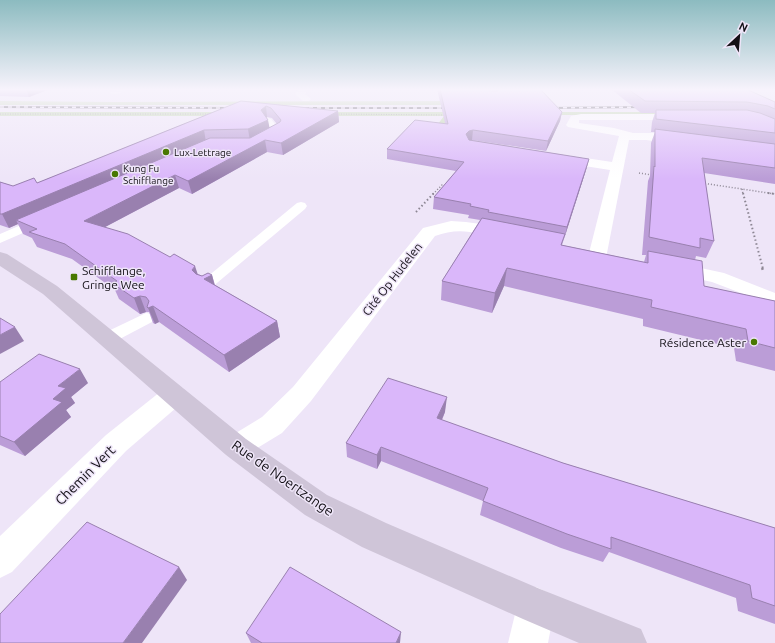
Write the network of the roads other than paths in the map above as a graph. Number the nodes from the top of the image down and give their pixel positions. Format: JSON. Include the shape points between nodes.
{"nodes":[{"id":1,"x":575,"y":119,"type":"edge"},
{"id":2,"x":268,"y":121,"type":"edge"},
{"id":3,"x":631,"y":136,"type":"junction"},
{"id":4,"x":698,"y":143,"type":"edge"},
{"id":5,"x":252,"y":145,"type":"edge"},
{"id":6,"x":548,"y":157,"type":"edge"},
{"id":7,"x":617,"y":168,"type":"junction"},
{"id":8,"x":301,"y":206,"type":"dead end"},
{"id":9,"x":51,"y":216,"type":"edge"},
{"id":10,"x":522,"y":238,"type":"edge"},
{"id":11,"x":0,"y":239,"type":"edge"},
{"id":12,"x":598,"y":253,"type":"edge"},
{"id":13,"x":0,"y":258,"type":"edge"},
{"id":14,"x":657,"y":265,"type":"edge"},
{"id":15,"x":206,"y":285,"type":"edge"},
{"id":16,"x":775,"y":300,"type":"edge"},
{"id":17,"x":146,"y":318,"type":"dead end"},
{"id":18,"x":108,"y":338,"type":"junction"},
{"id":19,"x":174,"y":395,"type":"junction"},
{"id":20,"x":236,"y":447,"type":"junction"},
{"id":21,"x":0,"y":560,"type":"edge"},
{"id":22,"x":536,"y":606,"type":"junction"},
{"id":23,"x":528,"y":643,"type":"edge"},
{"id":24,"x":627,"y":643,"type":"edge"}],
"edges":[{"from":1,"to":3,"type":"street","via":[[572,125],[614,130]]},
{"from":2,"to":5,"type":"lane","via":[[277,132]]},
{"from":3,"to":4,"type":"street"},
{"from":3,"to":7,"type":"street","via":[[624,138]]},
{"from":6,"to":7,"type":"street"},
{"from":7,"to":12,"type":"street"},
{"from":8,"to":15,"type":"lane"},
{"from":9,"to":11,"type":"lane"},
{"from":10,"to":20,"type":"street","name":"Cité Op Hudelen","via":[[457,226],[429,232],[302,394],[272,425]]},
{"from":13,"to":18,"type":"main road","name":"Rue de Noertzange","via":[[50,290]]},
{"from":14,"to":16,"type":"street","via":[[717,277]]},
{"from":17,"to":18,"type":"lane"},
{"from":18,"to":19,"type":"main road","name":"Rue de Noertzange"},
{"from":19,"to":20,"type":"main road","name":"Rue de Noertzange"},
{"from":19,"to":21,"type":"street","name":"Chemin Vert","via":[[116,443]]},
{"from":20,"to":22,"type":"main road","name":"Rue de Noertzange","via":[[323,508],[374,535]]},
{"from":22,"to":23,"type":"street"},
{"from":22,"to":24,"type":"main road","name":"Rue de Noertzange"}]}
